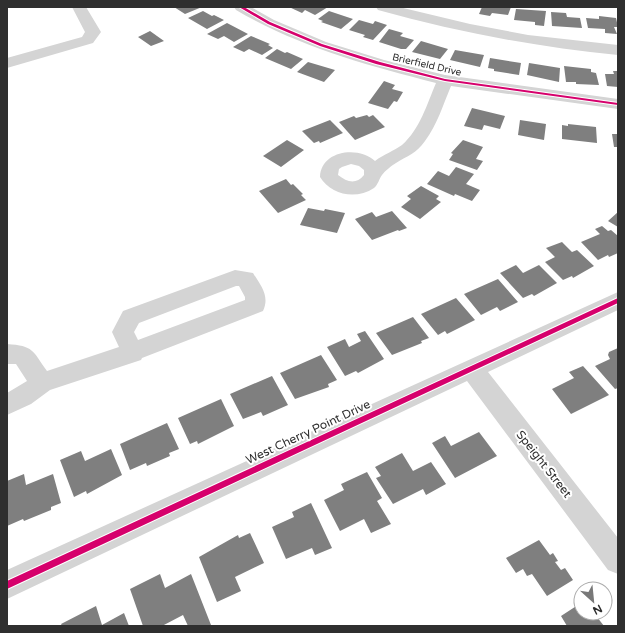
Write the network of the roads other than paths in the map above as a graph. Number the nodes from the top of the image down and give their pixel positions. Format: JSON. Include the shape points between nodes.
{"nodes":[{"id":1,"x":79,"y":7,"type":"edge"},
{"id":2,"x":241,"y":7,"type":"edge"},
{"id":3,"x":383,"y":7,"type":"edge"},
{"id":4,"x":618,"y":50,"type":"edge"},
{"id":5,"x":7,"y":63,"type":"edge"},
{"id":6,"x":445,"y":80,"type":"junction"},
{"id":7,"x":618,"y":104,"type":"edge"},
{"id":8,"x":374,"y":172,"type":"dead end"},
{"id":9,"x":618,"y":300,"type":"edge"},
{"id":10,"x":133,"y":353,"type":"junction"},
{"id":11,"x":7,"y":354,"type":"edge"},
{"id":12,"x":470,"y":368,"type":"junction"},
{"id":13,"x":42,"y":383,"type":"junction"},
{"id":14,"x":7,"y":404,"type":"edge"},
{"id":15,"x":618,"y":560,"type":"edge"},
{"id":16,"x":7,"y":586,"type":"edge"}],
"edges":[{"from":1,"to":5,"type":"street","via":[[93,32],[88,40]]},
{"from":2,"to":6,"type":"street","name":"Brierfield Drive","via":[[269,23],[321,45]]},
{"from":3,"to":4,"type":"street","via":[[464,29],[512,38]]},
{"from":6,"to":7,"type":"street","name":"Brierfield Drive"},
{"from":6,"to":8,"type":"street","via":[[426,127],[418,139],[407,150],[389,159]]},
{"from":9,"to":12,"type":"street","name":"West Cherry Point Drive"},
{"from":10,"to":10,"type":"street","via":[[123,332],[131,317],[234,278],[246,279],[256,297],[255,305]]},
{"from":10,"to":13,"type":"street"},
{"from":11,"to":13,"type":"street","via":[[22,355]]},
{"from":12,"to":15,"type":"street","name":"Speight Street"},
{"from":12,"to":16,"type":"street","name":"West Cherry Point Drive"},
{"from":13,"to":14,"type":"street","via":[[23,397]]}]}
